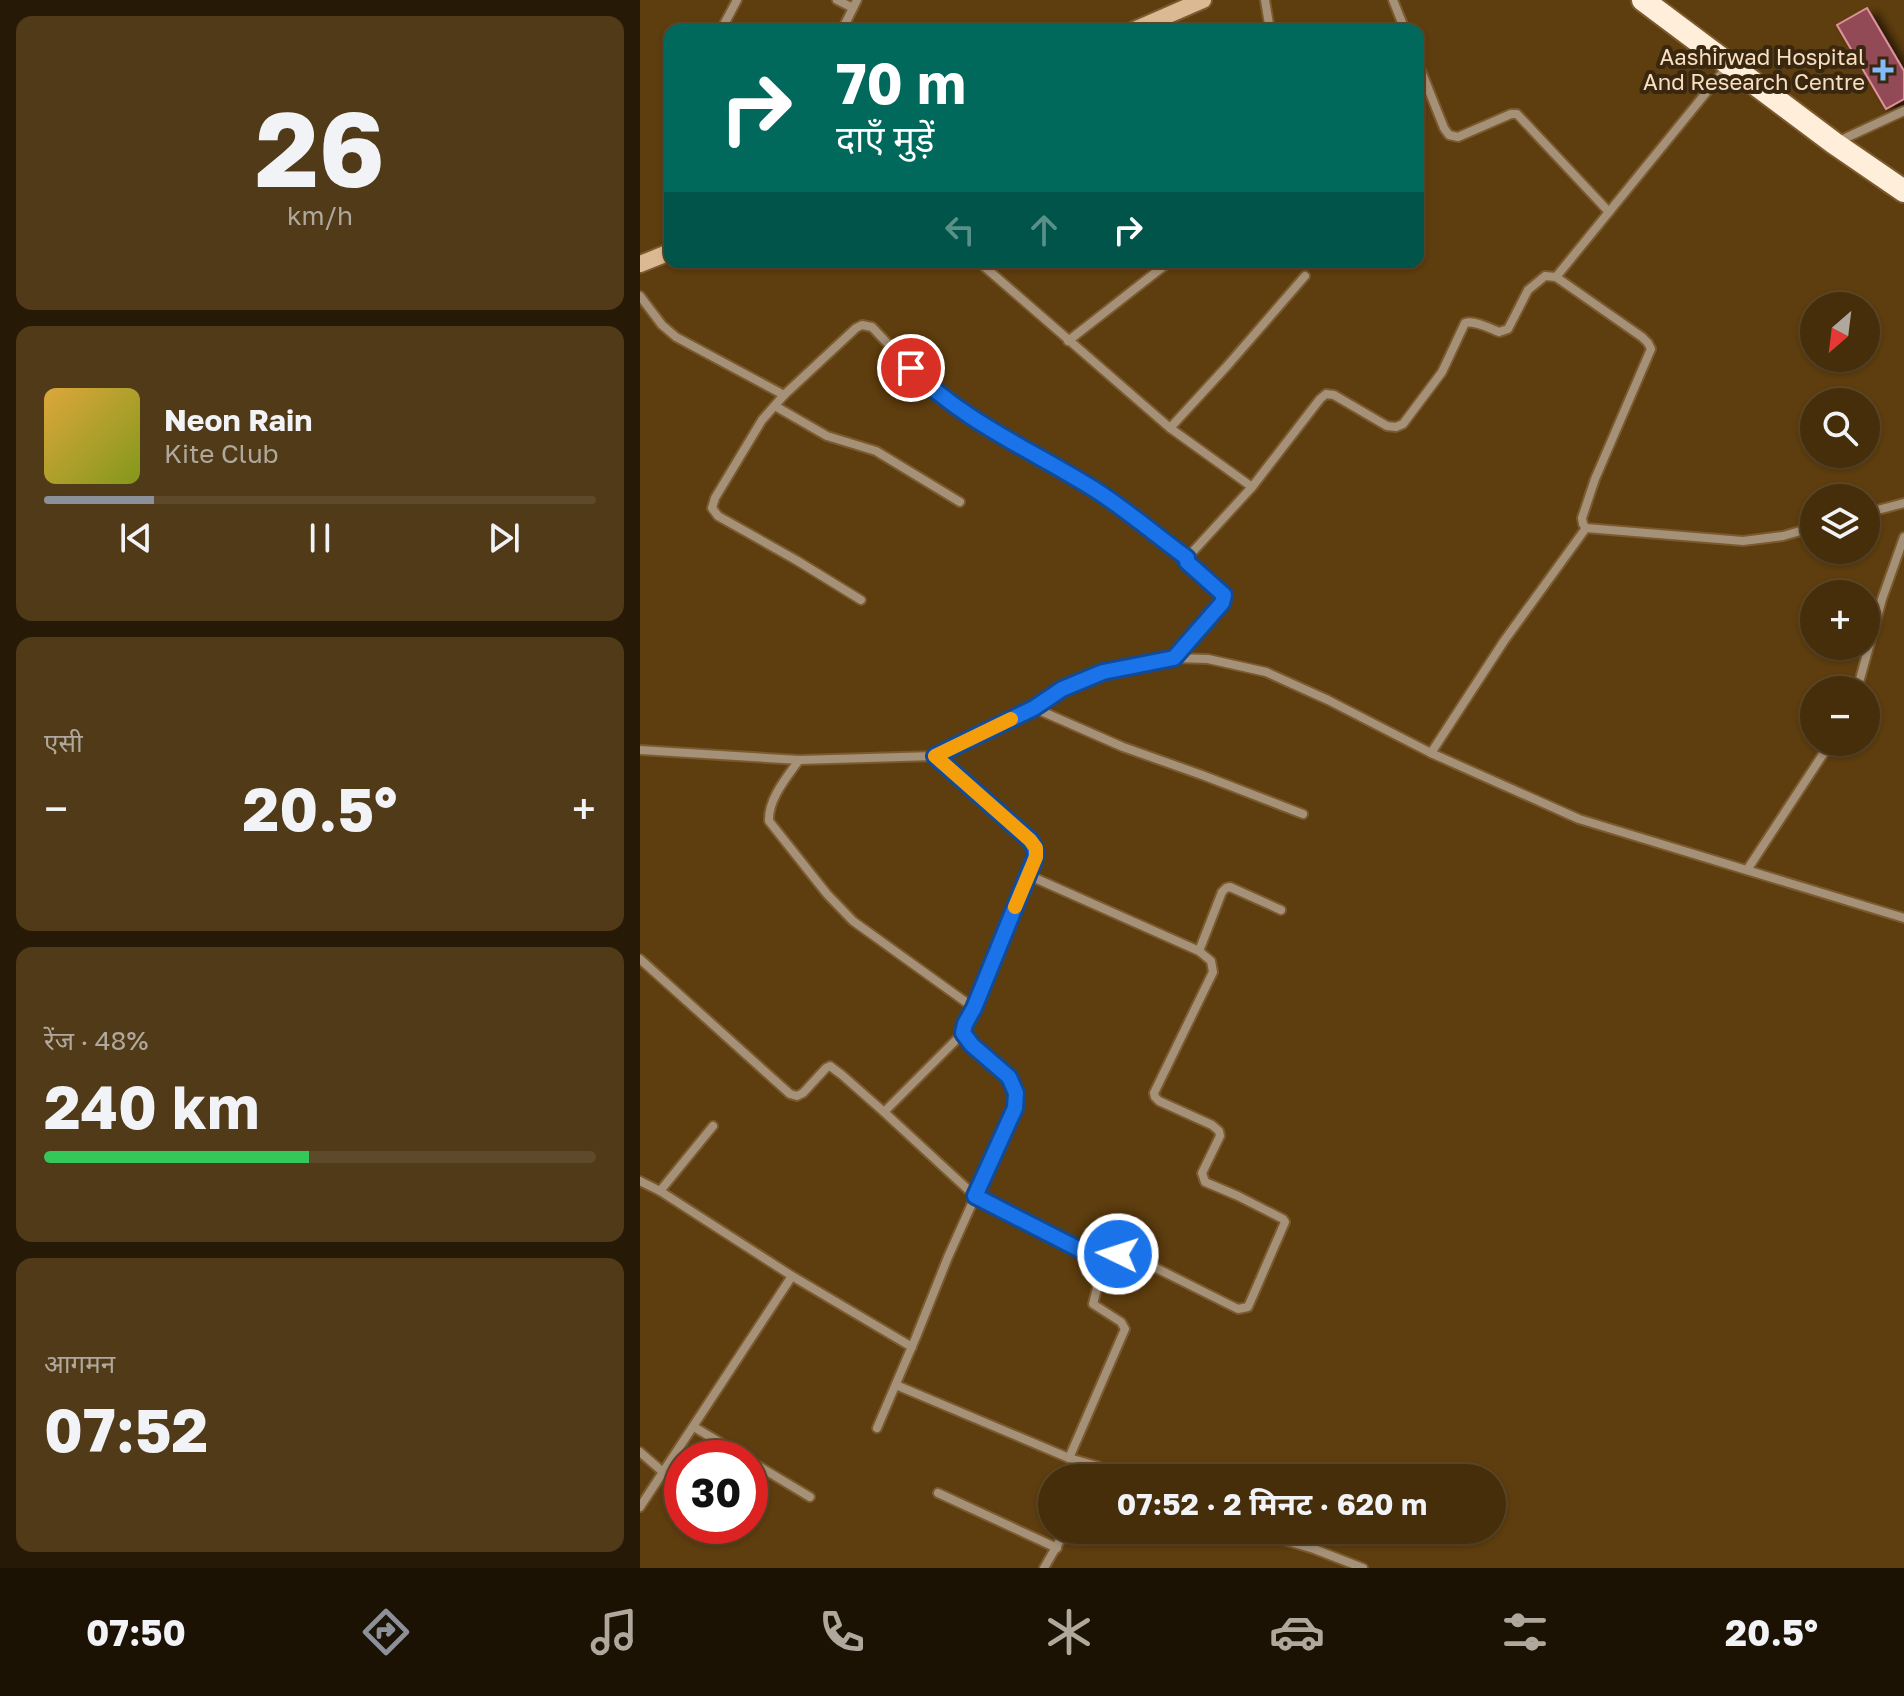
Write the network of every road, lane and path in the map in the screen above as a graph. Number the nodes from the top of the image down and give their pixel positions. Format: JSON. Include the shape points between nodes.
{"nodes":[{"id":1,"x":737,"y":0,"type":"edge"},
{"id":2,"x":837,"y":0,"type":"edge"},
{"id":3,"x":1203,"y":0,"type":"edge"},
{"id":4,"x":1265,"y":0,"type":"edge"},
{"id":5,"x":1393,"y":0,"type":"edge"},
{"id":6,"x":1643,"y":0,"type":"edge"},
{"id":7,"x":855,"y":4,"type":"edge"},
{"id":8,"x":724,"y":24,"type":"edge"},
{"id":9,"x":845,"y":24,"type":"edge"},
{"id":10,"x":1148,"y":24,"type":"edge"},
{"id":11,"x":1269,"y":24,"type":"edge"},
{"id":12,"x":1403,"y":24,"type":"edge"},
{"id":13,"x":1728,"y":65,"type":"junction"},
{"id":14,"x":1424,"y":78,"type":"edge"},
{"id":15,"x":1904,"y":111,"type":"edge"},
{"id":16,"x":1834,"y":143,"type":"junction"},
{"id":17,"x":1904,"y":191,"type":"edge"},
{"id":18,"x":1609,"y":212,"type":"junction"},
{"id":19,"x":664,"y":254,"type":"edge"},
{"id":20,"x":640,"y":264,"type":"edge"},
{"id":21,"x":986,"y":268,"type":"edge"},
{"id":22,"x":1161,"y":268,"type":"edge"},
{"id":23,"x":1305,"y":276,"type":"dead end"},
{"id":24,"x":1556,"y":277,"type":"junction"},
{"id":25,"x":640,"y":296,"type":"edge"},
{"id":26,"x":1068,"y":341,"type":"junction"},
{"id":27,"x":784,"y":395,"type":"junction"},
{"id":28,"x":775,"y":406,"type":"junction"},
{"id":29,"x":1170,"y":428,"type":"junction"},
{"id":30,"x":1252,"y":487,"type":"junction"},
{"id":31,"x":960,"y":502,"type":"dead end"},
{"id":32,"x":1904,"y":503,"type":"edge"},
{"id":33,"x":1880,"y":509,"type":"edge"},
{"id":34,"x":1586,"y":528,"type":"junction"},
{"id":35,"x":1800,"y":531,"type":"edge"},
{"id":36,"x":1904,"y":537,"type":"edge"},
{"id":37,"x":1187,"y":558,"type":"junction"},
{"id":38,"x":861,"y":600,"type":"dead end"},
{"id":39,"x":1174,"y":658,"type":"junction"},
{"id":40,"x":1861,"y":676,"type":"edge"},
{"id":41,"x":1034,"y":708,"type":"junction"},
{"id":42,"x":640,"y":750,"type":"edge"},
{"id":43,"x":1431,"y":753,"type":"junction"},
{"id":44,"x":935,"y":756,"type":"junction"},
{"id":45,"x":1822,"y":756,"type":"edge"},
{"id":46,"x":799,"y":760,"type":"junction"},
{"id":47,"x":1303,"y":814,"type":"dead end"},
{"id":48,"x":1747,"y":870,"type":"junction"},
{"id":49,"x":1028,"y":875,"type":"junction"},
{"id":50,"x":1281,"y":910,"type":"dead end"},
{"id":51,"x":1904,"y":918,"type":"edge"},
{"id":52,"x":1199,"y":951,"type":"junction"},
{"id":53,"x":640,"y":959,"type":"edge"},
{"id":54,"x":974,"y":1008,"type":"junction"},
{"id":55,"x":963,"y":1033,"type":"junction"},
{"id":56,"x":884,"y":1112,"type":"junction"},
{"id":57,"x":713,"y":1126,"type":"dead end"},
{"id":58,"x":640,"y":1181,"type":"edge"},
{"id":59,"x":660,"y":1191,"type":"junction"},
{"id":60,"x":975,"y":1196,"type":"junction"},
{"id":61,"x":1104,"y":1261,"type":"junction"},
{"id":62,"x":792,"y":1276,"type":"junction"},
{"id":63,"x":912,"y":1347,"type":"junction"},
{"id":64,"x":896,"y":1385,"type":"junction"},
{"id":65,"x":694,"y":1427,"type":"junction"},
{"id":66,"x":877,"y":1428,"type":"dead end"},
{"id":67,"x":716,"y":1440,"type":"edge"},
{"id":68,"x":640,"y":1452,"type":"edge"},
{"id":69,"x":1069,"y":1458,"type":"junction"},
{"id":70,"x":1090,"y":1464,"type":"edge"},
{"id":71,"x":768,"y":1471,"type":"edge"},
{"id":72,"x":663,"y":1472,"type":"junction"},
{"id":73,"x":938,"y":1493,"type":"dead end"},
{"id":74,"x":810,"y":1497,"type":"dead end"},
{"id":75,"x":640,"y":1507,"type":"edge"},
{"id":76,"x":1059,"y":1544,"type":"edge"},
{"id":77,"x":1297,"y":1544,"type":"edge"},
{"id":78,"x":1057,"y":1548,"type":"junction"},
{"id":79,"x":1044,"y":1568,"type":"edge"},
{"id":80,"x":1363,"y":1568,"type":"edge"}],
"edges":[{"from":1,"to":8,"type":"street"},
{"from":2,"to":7,"type":"street"},
{"from":3,"to":10,"type":"main road"},
{"from":4,"to":11,"type":"street"},
{"from":5,"to":12,"type":"street"},
{"from":6,"to":13,"type":"highway"},
{"from":7,"to":9,"type":"street"},
{"from":13,"to":16,"type":"highway"},
{"from":13,"to":18,"type":"street"},
{"from":14,"to":18,"type":"street","via":[[1449,135],[1458,137],[1517,114]]},
{"from":15,"to":16,"type":"street"},
{"from":16,"to":17,"type":"highway"},
{"from":18,"to":24,"type":"street"},
{"from":19,"to":20,"type":"main road"},
{"from":21,"to":26,"type":"street"},
{"from":22,"to":26,"type":"street"},
{"from":23,"to":29,"type":"street"},
{"from":24,"to":30,"type":"street","via":[[1545,276],[1528,290],[1508,329],[1499,332],[1465,323],[1442,372],[1403,424],[1387,426],[1326,394]]},
{"from":24,"to":34,"type":"street","via":[[1642,337],[1651,349],[1595,479],[1582,518]]},
{"from":25,"to":27,"type":"street","via":[[676,337]]},
{"from":26,"to":29,"type":"street"},
{"from":27,"to":28,"type":"street"},
{"from":27,"to":37,"type":"street","via":[[856,328],[872,327],[942,397],[1099,492]]},
{"from":28,"to":31,"type":"street","via":[[827,436],[876,451]]},
{"from":28,"to":38,"type":"street","via":[[715,498],[713,511]]},
{"from":29,"to":30,"type":"street"},
{"from":30,"to":37,"type":"street"},
{"from":32,"to":33,"type":"street"},
{"from":34,"to":35,"type":"street","via":[[1743,541]]},
{"from":34,"to":43,"type":"street"},
{"from":36,"to":40,"type":"street"},
{"from":37,"to":39,"type":"street","via":[[1224,598]]},
{"from":39,"to":41,"type":"street","via":[[1103,672]]},
{"from":39,"to":43,"type":"street","via":[[1208,659],[1266,672]]},
{"from":41,"to":44,"type":"street"},
{"from":41,"to":47,"type":"street"},
{"from":42,"to":46,"type":"street"},
{"from":43,"to":48,"type":"street","via":[[1579,819]]},
{"from":44,"to":46,"type":"street"},
{"from":44,"to":49,"type":"street","via":[[1030,840],[1036,857]]},
{"from":45,"to":48,"type":"street"},
{"from":46,"to":54,"type":"street","via":[[779,790],[769,821],[853,921]]},
{"from":48,"to":51,"type":"street"},
{"from":49,"to":52,"type":"street"},
{"from":49,"to":54,"type":"street"},
{"from":50,"to":52,"type":"street","via":[[1226,888]]},
{"from":52,"to":61,"type":"street","via":[[1211,961],[1213,972],[1155,1097],[1219,1131],[1202,1173],[1205,1182],[1283,1219],[1285,1225],[1243,1309],[1126,1253]]},
{"from":53,"to":56,"type":"street","via":[[790,1094],[803,1093],[830,1066]]},
{"from":54,"to":55,"type":"street"},
{"from":55,"to":56,"type":"street"},
{"from":55,"to":60,"type":"street","via":[[1009,1077],[1016,1093],[1015,1108]]},
{"from":56,"to":60,"type":"street"},
{"from":57,"to":59,"type":"street"},
{"from":58,"to":59,"type":"street"},
{"from":59,"to":62,"type":"street"},
{"from":60,"to":61,"type":"street"},
{"from":60,"to":63,"type":"street"},
{"from":61,"to":69,"type":"street","via":[[1093,1304],[1125,1329]]},
{"from":62,"to":63,"type":"street"},
{"from":62,"to":65,"type":"street"},
{"from":63,"to":64,"type":"street"},
{"from":64,"to":66,"type":"street"},
{"from":64,"to":69,"type":"street"},
{"from":65,"to":67,"type":"street"},
{"from":65,"to":72,"type":"street"},
{"from":68,"to":72,"type":"street"},
{"from":69,"to":70,"type":"street"},
{"from":71,"to":74,"type":"street"},
{"from":72,"to":75,"type":"street"},
{"from":73,"to":78,"type":"street"},
{"from":76,"to":78,"type":"street"},
{"from":77,"to":80,"type":"street"},
{"from":78,"to":79,"type":"street"}]}
